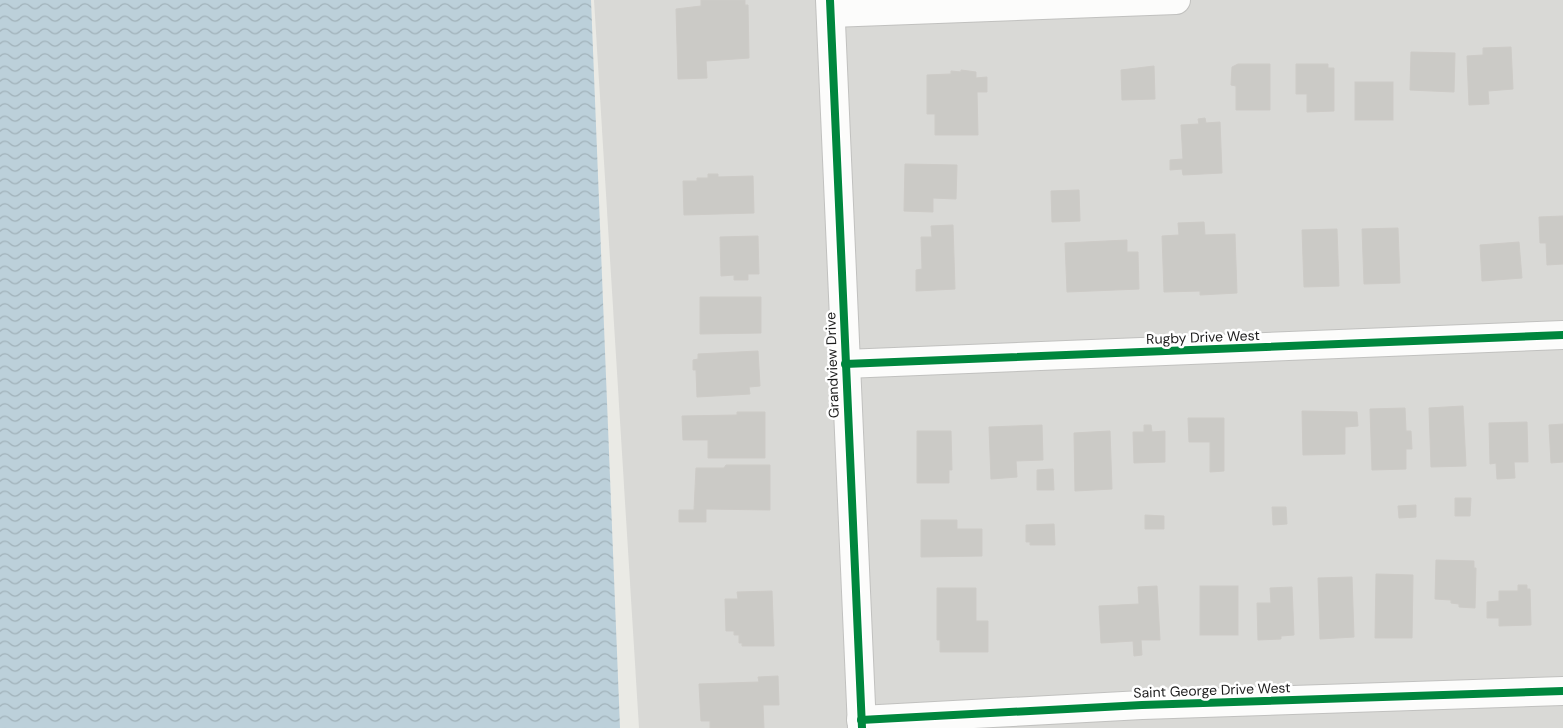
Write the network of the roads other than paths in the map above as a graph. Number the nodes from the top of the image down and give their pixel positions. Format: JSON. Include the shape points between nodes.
{"nodes":[{"id":1,"x":1176,"y":0,"type":"edge"},
{"id":2,"x":831,"y":7,"type":"edge"},
{"id":3,"x":1563,"y":335,"type":"edge"},
{"id":4,"x":845,"y":364,"type":"junction"},
{"id":5,"x":1563,"y":691,"type":"edge"},
{"id":6,"x":861,"y":724,"type":"edge"}],
"edges":[{"from":1,"to":2,"type":"street"},
{"from":2,"to":4,"type":"street","name":"Grandview Drive"},
{"from":3,"to":4,"type":"street","name":"Rugby Drive West"},
{"from":4,"to":6,"type":"street","name":"Grandview Drive"},
{"from":5,"to":6,"type":"street","name":"Saint George Drive West","via":[[1142,704]]}]}
